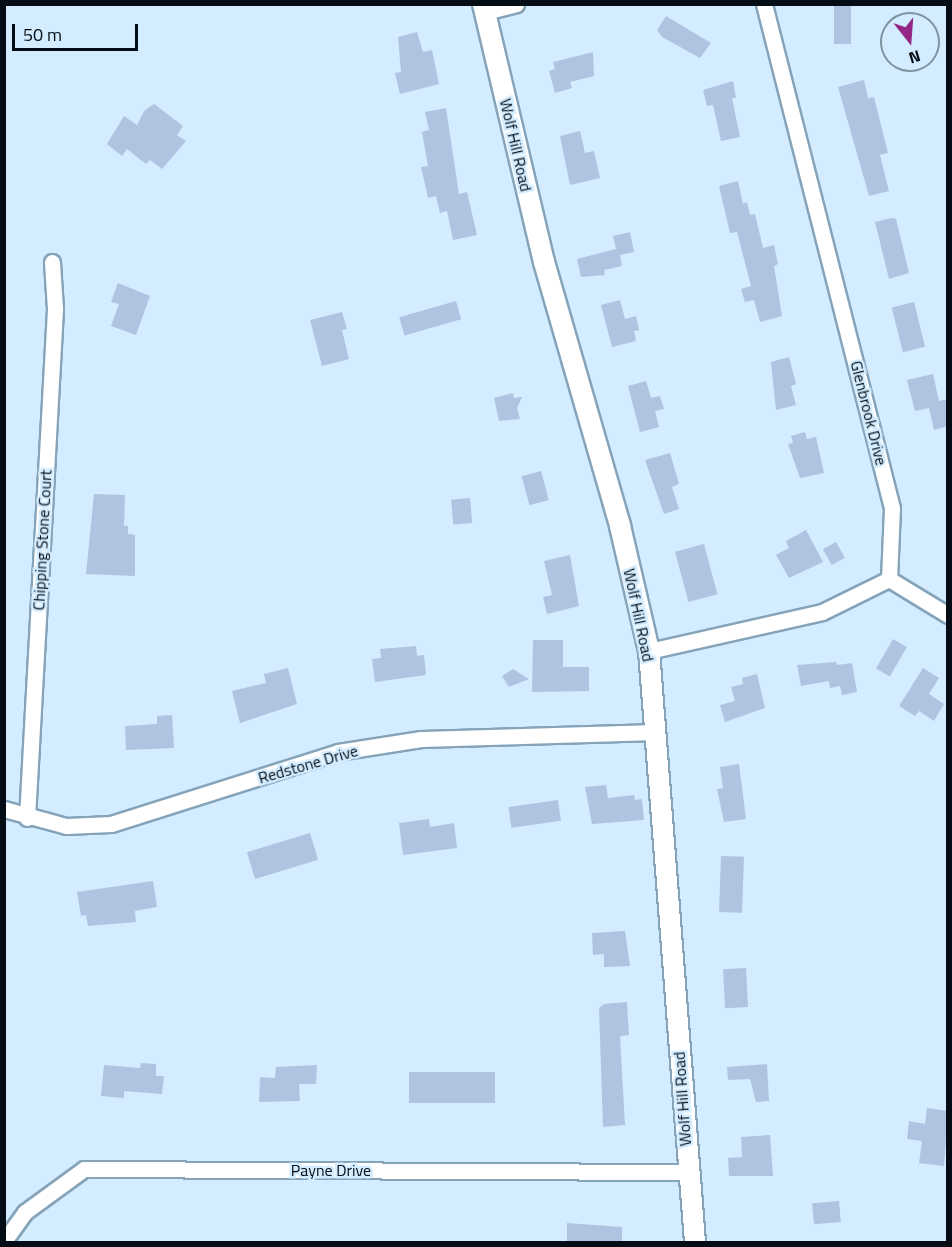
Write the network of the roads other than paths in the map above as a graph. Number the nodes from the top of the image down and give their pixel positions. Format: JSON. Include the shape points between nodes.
{"nodes":[{"id":1,"x":516,"y":4,"type":"edge"},
{"id":2,"x":764,"y":4,"type":"edge"},
{"id":3,"x":484,"y":8,"type":"edge"},
{"id":4,"x":52,"y":262,"type":"dead end"},
{"id":5,"x":889,"y":579,"type":"junction"},
{"id":6,"x":948,"y":615,"type":"edge"},
{"id":7,"x":649,"y":651,"type":"junction"},
{"id":8,"x":657,"y":732,"type":"junction"},
{"id":9,"x":4,"y":809,"type":"edge"},
{"id":10,"x":27,"y":818,"type":"junction"},
{"id":11,"x":687,"y":1172,"type":"junction"},
{"id":12,"x":4,"y":1241,"type":"edge"},
{"id":13,"x":695,"y":1242,"type":"edge"}],
"edges":[{"from":1,"to":3,"type":"street"},
{"from":2,"to":5,"type":"street","name":"Glenbrook Drive","via":[[892,508]]},
{"from":3,"to":7,"type":"street","name":"Wolf Hill Road","via":[[543,262],[620,526]]},
{"from":4,"to":10,"type":"street","name":"Chipping Stone Court","via":[[55,309]]},
{"from":5,"to":6,"type":"street"},
{"from":5,"to":7,"type":"street","via":[[822,612]]},
{"from":7,"to":8,"type":"street","name":"Wolf Hill Road"},
{"from":8,"to":10,"type":"street","name":"Redstone Drive","via":[[421,738],[338,753],[111,824],[66,826]]},
{"from":8,"to":11,"type":"street","name":"Wolf Hill Road"},
{"from":9,"to":10,"type":"street","name":"Redstone Drive"},
{"from":11,"to":12,"type":"street","name":"Payne Drive","via":[[84,1169],[25,1212]]},
{"from":11,"to":13,"type":"street","name":"Wolf Hill Road"}]}
